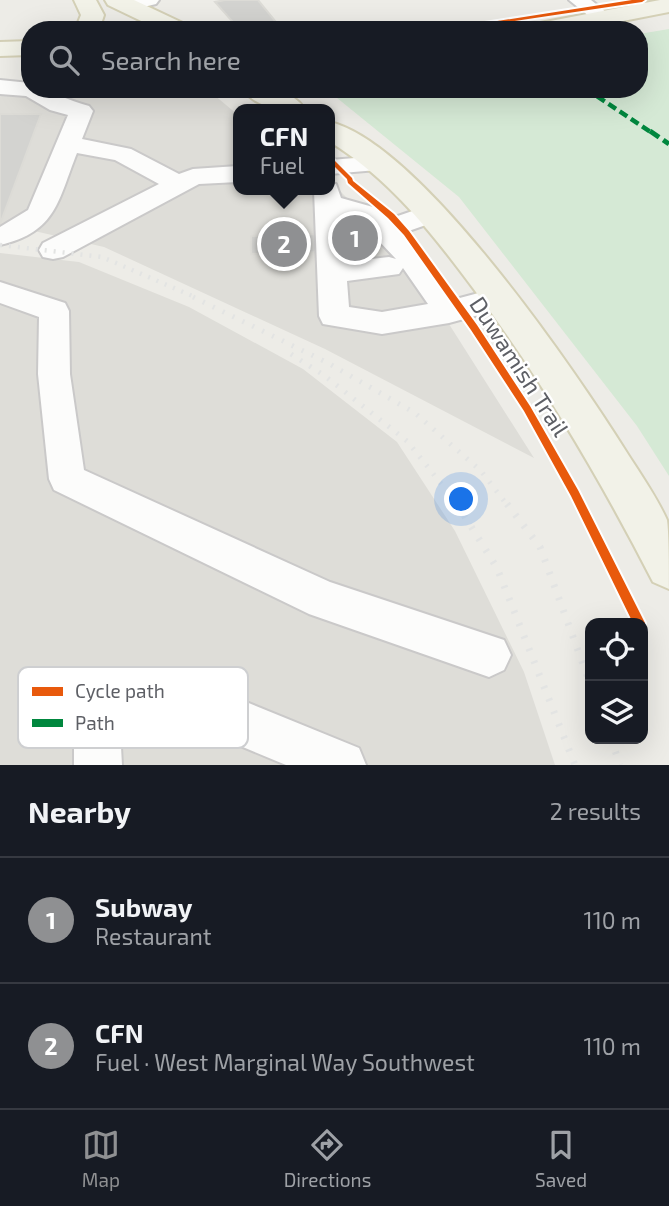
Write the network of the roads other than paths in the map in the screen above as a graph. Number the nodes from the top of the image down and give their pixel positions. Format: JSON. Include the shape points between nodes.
{"nodes":[{"id":1,"x":85,"y":0,"type":"edge"},
{"id":2,"x":92,"y":0,"type":"edge"},
{"id":3,"x":579,"y":0,"type":"edge"},
{"id":4,"x":131,"y":2,"type":"edge"},
{"id":5,"x":669,"y":5,"type":"edge"},
{"id":6,"x":603,"y":17,"type":"junction"},
{"id":7,"x":92,"y":21,"type":"edge"},
{"id":8,"x":130,"y":21,"type":"edge"},
{"id":9,"x":164,"y":21,"type":"edge"},
{"id":10,"x":584,"y":21,"type":"edge"},
{"id":11,"x":21,"y":48,"type":"edge"},
{"id":12,"x":0,"y":49,"type":"edge"},
{"id":13,"x":0,"y":59,"type":"edge"},
{"id":14,"x":21,"y":60,"type":"edge"},
{"id":15,"x":0,"y":87,"type":"edge"},
{"id":16,"x":21,"y":89,"type":"edge"},
{"id":17,"x":46,"y":98,"type":"edge"},
{"id":18,"x":335,"y":131,"type":"edge"},
{"id":19,"x":70,"y":144,"type":"junction"},
{"id":20,"x":380,"y":164,"type":"junction"},
{"id":21,"x":335,"y":167,"type":"edge"},
{"id":22,"x":233,"y":174,"type":"edge"},
{"id":23,"x":178,"y":184,"type":"junction"},
{"id":24,"x":327,"y":196,"type":"edge"},
{"id":25,"x":430,"y":214,"type":"junction"},
{"id":26,"x":384,"y":230,"type":"junction"},
{"id":27,"x":0,"y":236,"type":"edge"},
{"id":28,"x":53,"y":250,"type":"dead end"},
{"id":29,"x":389,"y":267,"type":"dead end"},
{"id":30,"x":331,"y":273,"type":"junction"},
{"id":31,"x":0,"y":292,"type":"edge"},
{"id":32,"x":500,"y":298,"type":"junction"},
{"id":33,"x":449,"y":312,"type":"junction"},
{"id":34,"x":669,"y":567,"type":"edge"},
{"id":35,"x":489,"y":655,"type":"dead end"},
{"id":36,"x":248,"y":726,"type":"edge"},
{"id":37,"x":342,"y":765,"type":"edge"}],
"edges":[{"from":1,"to":7,"type":"main road","via":[[93,11]]},
{"from":2,"to":8,"type":"main road"},
{"from":3,"to":6,"type":"lane"},
{"from":4,"to":9,"type":"main road"},
{"from":5,"to":6,"type":"main road"},
{"from":6,"to":10,"type":"main road"},
{"from":11,"to":12,"type":"main road"},
{"from":13,"to":14,"type":"main road"},
{"from":15,"to":16,"type":"lane"},
{"from":17,"to":19,"type":"lane","via":[[81,111]]},
{"from":18,"to":20,"type":"main road"},
{"from":19,"to":23,"type":"lane","via":[[121,154]]},
{"from":19,"to":27,"type":"lane","via":[[39,215]]},
{"from":20,"to":21,"type":"lane"},
{"from":20,"to":25,"type":"main road"},
{"from":22,"to":23,"type":"lane","via":[[193,177]]},
{"from":23,"to":28,"type":"lane"},
{"from":24,"to":26,"type":"lane","via":[[370,215]]},
{"from":24,"to":30,"type":"lane"},
{"from":25,"to":26,"type":"lane"},
{"from":25,"to":32,"type":"main road"},
{"from":26,"to":33,"type":"lane","via":[[411,258]]},
{"from":29,"to":30,"type":"lane"},
{"from":30,"to":33,"type":"lane","via":[[334,317],[382,323]]},
{"from":31,"to":35,"type":"lane","via":[[54,311],[54,374],[67,479],[324,600]]},
{"from":32,"to":33,"type":"lane"},
{"from":32,"to":34,"type":"main road","via":[[590,425]]},
{"from":36,"to":37,"type":"lane"}]}
